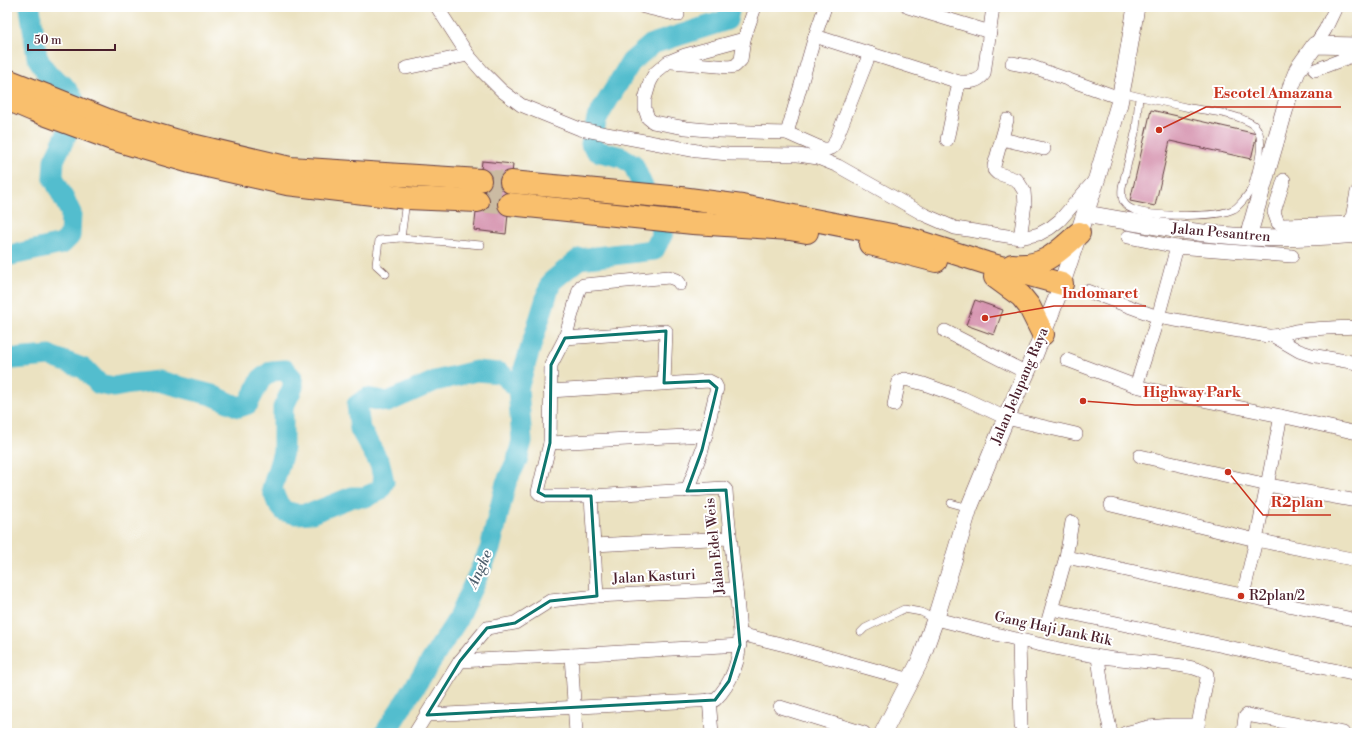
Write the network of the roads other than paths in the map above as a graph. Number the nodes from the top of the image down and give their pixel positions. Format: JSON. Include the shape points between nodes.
{"nodes":[{"id":1,"x":437,"y":7,"type":"edge"},
{"id":2,"x":644,"y":7,"type":"edge"},
{"id":3,"x":755,"y":7,"type":"edge"},
{"id":4,"x":825,"y":7,"type":"edge"},
{"id":5,"x":908,"y":7,"type":"edge"},
{"id":6,"x":993,"y":7,"type":"edge"},
{"id":7,"x":1136,"y":7,"type":"edge"},
{"id":8,"x":1336,"y":9,"type":"edge"},
{"id":9,"x":678,"y":15,"type":"dead end"},
{"id":10,"x":990,"y":32,"type":"junction"},
{"id":11,"x":815,"y":36,"type":"junction"},
{"id":12,"x":744,"y":39,"type":"junction"},
{"id":13,"x":1315,"y":45,"type":"junction"},
{"id":14,"x":1357,"y":46,"type":"edge"},
{"id":15,"x":870,"y":54,"type":"junction"},
{"id":16,"x":1357,"y":54,"type":"edge"},
{"id":17,"x":468,"y":55,"type":"junction"},
{"id":18,"x":668,"y":62,"type":"junction"},
{"id":19,"x":1012,"y":63,"type":"dead end"},
{"id":20,"x":406,"y":68,"type":"dead end"},
{"id":21,"x":1315,"y":70,"type":"dead end"},
{"id":22,"x":959,"y":82,"type":"junction"},
{"id":23,"x":17,"y":84,"type":"edge"},
{"id":24,"x":1121,"y":95,"type":"junction"},
{"id":25,"x":1140,"y":96,"type":"junction"},
{"id":26,"x":7,"y":99,"type":"edge"},
{"id":27,"x":7,"y":104,"type":"edge"},
{"id":28,"x":34,"y":111,"type":"junction"},
{"id":29,"x":1007,"y":120,"type":"dead end"},
{"id":30,"x":111,"y":130,"type":"junction"},
{"id":31,"x":787,"y":133,"type":"junction"},
{"id":32,"x":1002,"y":139,"type":"junction"},
{"id":33,"x":947,"y":140,"type":"dead end"},
{"id":34,"x":1044,"y":149,"type":"dead end"},
{"id":35,"x":1097,"y":178,"type":"junction"},
{"id":36,"x":1284,"y":180,"type":"dead end"},
{"id":37,"x":511,"y":182,"type":"tunnel mouth"},
{"id":38,"x":412,"y":188,"type":"junction"},
{"id":39,"x":479,"y":191,"type":"tunnel mouth"},
{"id":40,"x":1357,"y":192,"type":"edge"},
{"id":41,"x":509,"y":204,"type":"tunnel mouth"},
{"id":42,"x":1082,"y":224,"type":"junction"},
{"id":43,"x":1355,"y":226,"type":"edge"},
{"id":44,"x":1128,"y":237,"type":"dead end"},
{"id":45,"x":1248,"y":237,"type":"junction"},
{"id":46,"x":401,"y":238,"type":"junction"},
{"id":47,"x":1020,"y":238,"type":"junction"},
{"id":48,"x":481,"y":245,"type":"dead end"},
{"id":49,"x":1177,"y":247,"type":"junction"},
{"id":50,"x":1292,"y":256,"type":"dead end"},
{"id":51,"x":990,"y":270,"type":"junction"},
{"id":52,"x":386,"y":274,"type":"dead end"},
{"id":53,"x":680,"y":284,"type":"dead end"},
{"id":54,"x":1060,"y":288,"type":"junction"},
{"id":55,"x":1087,"y":291,"type":"dead end"},
{"id":56,"x":1158,"y":317,"type":"junction"},
{"id":57,"x":1357,"y":327,"type":"edge"},
{"id":58,"x":946,"y":331,"type":"dead end"},
{"id":59,"x":1043,"y":334,"type":"junction"},
{"id":60,"x":1275,"y":337,"type":"junction"},
{"id":61,"x":565,"y":338,"type":"junction"},
{"id":62,"x":1067,"y":360,"type":"dead end"},
{"id":63,"x":1357,"y":363,"type":"edge"},
{"id":64,"x":1027,"y":373,"type":"junction"},
{"id":65,"x":664,"y":383,"type":"junction"},
{"id":66,"x":1136,"y":386,"type":"junction"},
{"id":67,"x":550,"y":391,"type":"junction"},
{"id":68,"x":894,"y":405,"type":"dead end"},
{"id":69,"x":1282,"y":416,"type":"junction"},
{"id":70,"x":1006,"y":418,"type":"junction"},
{"id":71,"x":1357,"y":433,"type":"edge"},
{"id":72,"x":1076,"y":434,"type":"dead end"},
{"id":73,"x":706,"y":435,"type":"junction"},
{"id":74,"x":550,"y":443,"type":"junction"},
{"id":75,"x":1140,"y":456,"type":"dead end"},
{"id":76,"x":1268,"y":485,"type":"junction"},
{"id":77,"x":687,"y":491,"type":"junction"},
{"id":78,"x":591,"y":496,"type":"junction"},
{"id":79,"x":1357,"y":501,"type":"edge"},
{"id":80,"x":951,"y":503,"type":"dead end"},
{"id":81,"x":1111,"y":505,"type":"dead end"},
{"id":82,"x":969,"y":508,"type":"junction"},
{"id":83,"x":1072,"y":522,"type":"dead end"},
{"id":84,"x":730,"y":538,"type":"junction"},
{"id":85,"x":1256,"y":540,"type":"junction"},
{"id":86,"x":594,"y":545,"type":"junction"},
{"id":87,"x":1066,"y":557,"type":"junction"},
{"id":88,"x":1357,"y":560,"type":"edge"},
{"id":89,"x":736,"y":589,"type":"junction"},
{"id":90,"x":1243,"y":595,"type":"junction"},
{"id":91,"x":597,"y":596,"type":"junction"},
{"id":92,"x":1052,"y":609,"type":"junction"},
{"id":93,"x":936,"y":619,"type":"junction"},
{"id":94,"x":1357,"y":620,"type":"edge"},
{"id":95,"x":1047,"y":624,"type":"dead end"},
{"id":96,"x":861,"y":632,"type":"dead end"},
{"id":97,"x":740,"y":640,"type":"junction"},
{"id":98,"x":1019,"y":640,"type":"junction"},
{"id":99,"x":571,"y":655,"type":"junction"},
{"id":100,"x":1098,"y":657,"type":"junction"},
{"id":101,"x":460,"y":661,"type":"junction"},
{"id":102,"x":1357,"y":675,"type":"edge"},
{"id":103,"x":911,"y":680,"type":"junction"},
{"id":104,"x":709,"y":700,"type":"junction"},
{"id":105,"x":575,"y":706,"type":"junction"},
{"id":106,"x":780,"y":707,"type":"dead end"},
{"id":107,"x":427,"y":715,"type":"junction"},
{"id":108,"x":1021,"y":726,"type":"dead end"},
{"id":109,"x":1278,"y":727,"type":"edge"},
{"id":110,"x":1110,"y":728,"type":"edge"},
{"id":111,"x":1198,"y":729,"type":"edge"},
{"id":112,"x":414,"y":733,"type":"edge"},
{"id":113,"x":576,"y":733,"type":"edge"},
{"id":114,"x":712,"y":733,"type":"edge"},
{"id":115,"x":864,"y":733,"type":"edge"},
{"id":116,"x":884,"y":733,"type":"edge"},
{"id":117,"x":1099,"y":733,"type":"edge"},
{"id":118,"x":1125,"y":733,"type":"edge"},
{"id":119,"x":1243,"y":733,"type":"edge"},
{"id":120,"x":1343,"y":733,"type":"edge"}],
"edges":[{"from":1,"to":17,"type":"street"},
{"from":2,"to":9,"type":"street"},
{"from":3,"to":12,"type":"street"},
{"from":4,"to":11,"type":"street"},
{"from":5,"to":10,"type":"street"},
{"from":6,"to":10,"type":"street"},
{"from":7,"to":24,"type":"street","name":"Jalan Jelupang Raya"},
{"from":8,"to":13,"type":"street"},
{"from":10,"to":22,"type":"street","via":[[984,74],[973,82]]},
{"from":11,"to":15,"type":"street"},
{"from":11,"to":31,"type":"street"},
{"from":12,"to":18,"type":"street"},
{"from":12,"to":18,"type":"street","via":[[741,60],[735,66]]},
{"from":13,"to":14,"type":"street"},
{"from":13,"to":45,"type":"street","via":[[1298,69],[1292,84]]},
{"from":15,"to":22,"type":"street"},
{"from":15,"to":31,"type":"street","via":[[833,147],[823,149]]},
{"from":16,"to":21,"type":"street"},
{"from":17,"to":20,"type":"street"},
{"from":17,"to":47,"type":"street","via":[[502,91],[521,105],[580,129],[697,151],[818,158],[955,228]]},
{"from":18,"to":31,"type":"street","via":[[655,73],[645,99],[644,109],[653,122],[718,131]]},
{"from":19,"to":24,"type":"street","via":[[1033,67]]},
{"from":22,"to":33,"type":"street"},
{"from":23,"to":30,"type":"highway"},
{"from":24,"to":25,"type":"lane"},
{"from":24,"to":35,"type":"street","name":"Jalan Jelupang Raya"},
{"from":25,"to":25,"type":"lane","via":[[1136,130],[1122,187],[1121,196],[1124,203],[1131,209],[1145,214],[1192,216],[1234,209],[1251,191],[1260,153],[1261,140],[1253,124],[1235,116]]},
{"from":26,"to":28,"type":"highway"},
{"from":27,"to":28,"type":"highway"},
{"from":28,"to":30,"type":"highway"},
{"from":29,"to":32,"type":"street"},
{"from":30,"to":38,"type":"highway","via":[[190,162],[287,184]]},
{"from":32,"to":34,"type":"street"},
{"from":32,"to":47,"type":"street","via":[[994,170],[996,174],[1017,180],[1024,191],[1025,204]]},
{"from":35,"to":42,"type":"street","name":"Jalan Jelupang Raya"},
{"from":35,"to":47,"type":"street","via":[[1050,228],[1039,234]]},
{"from":36,"to":43,"type":"street","via":[[1274,212],[1278,223]]},
{"from":37,"to":51,"type":"highway","via":[[742,206],[907,238]]},
{"from":38,"to":39,"type":"highway"},
{"from":38,"to":46,"type":"lane"},
{"from":40,"to":43,"type":"street"},
{"from":41,"to":51,"type":"highway","via":[[693,224],[790,229],[842,237]]},
{"from":42,"to":45,"type":"street","name":"Jalan Pesantren"},
{"from":42,"to":51,"type":"highway","via":[[1060,250],[1042,262]]},
{"from":42,"to":54,"type":"street","name":"Jalan Jelupang Raya"},
{"from":43,"to":45,"type":"street","name":"Jalan Pesantren","via":[[1286,237]]},
{"from":44,"to":49,"type":"street"},
{"from":46,"to":48,"type":"lane"},
{"from":46,"to":52,"type":"lane","via":[[379,240],[376,265]]},
{"from":49,"to":50,"type":"street"},
{"from":49,"to":56,"type":"street"},
{"from":51,"to":54,"type":"highway"},
{"from":51,"to":59,"type":"highway","via":[[1021,296]]},
{"from":53,"to":61,"type":"street","via":[[669,277],[581,286]]},
{"from":54,"to":59,"type":"street","name":"Jalan Jelupang Raya"},
{"from":55,"to":56,"type":"street"},
{"from":56,"to":60,"type":"street"},
{"from":56,"to":66,"type":"street"},
{"from":57,"to":60,"type":"street","via":[[1293,331]]},
{"from":58,"to":64,"type":"street"},
{"from":59,"to":64,"type":"street","name":"Jalan Jelupang Raya"},
{"from":60,"to":63,"type":"street","via":[[1299,351]]},
{"from":61,"to":65,"type":"street","via":[[666,330]]},
{"from":61,"to":67,"type":"street","via":[[551,365]]},
{"from":62,"to":66,"type":"street"},
{"from":64,"to":70,"type":"street","name":"Jalan Jelupang Raya"},
{"from":65,"to":67,"type":"street"},
{"from":65,"to":73,"type":"street","via":[[715,384],[718,388]]},
{"from":66,"to":69,"type":"street"},
{"from":67,"to":74,"type":"street"},
{"from":68,"to":70,"type":"street","via":[[899,381],[904,379],[963,398]]},
{"from":69,"to":71,"type":"street"},
{"from":69,"to":76,"type":"street"},
{"from":70,"to":72,"type":"street"},
{"from":70,"to":82,"type":"street","name":"Jalan Jelupang Raya"},
{"from":73,"to":74,"type":"street"},
{"from":73,"to":77,"type":"street"},
{"from":74,"to":78,"type":"street","name":"Jalan Edel Weis","via":[[538,492],[545,496]]},
{"from":75,"to":76,"type":"street"},
{"from":76,"to":79,"type":"street"},
{"from":76,"to":85,"type":"street"},
{"from":77,"to":78,"type":"street","name":"Jalan Edel Weis"},
{"from":77,"to":84,"type":"street","name":"Jalan Edel Weis","via":[[721,488],[726,490]]},
{"from":78,"to":86,"type":"street"},
{"from":80,"to":82,"type":"lane"},
{"from":81,"to":85,"type":"street"},
{"from":82,"to":93,"type":"street","name":"Jalan Jelupang Raya"},
{"from":83,"to":87,"type":"street"},
{"from":84,"to":86,"type":"street"},
{"from":84,"to":89,"type":"street","name":"Jalan Edel Weis"},
{"from":85,"to":88,"type":"street"},
{"from":85,"to":90,"type":"street"},
{"from":86,"to":91,"type":"street"},
{"from":87,"to":90,"type":"street"},
{"from":87,"to":92,"type":"street"},
{"from":89,"to":91,"type":"street","name":"Jalan Kasturi"},
{"from":89,"to":97,"type":"street","name":"Jalan Edel Weis"},
{"from":90,"to":94,"type":"street"},
{"from":91,"to":101,"type":"street","name":"Jalan Kasturi","via":[[550,601],[515,623],[488,628]]},
{"from":92,"to":95,"type":"street"},
{"from":92,"to":102,"type":"street"},
{"from":93,"to":96,"type":"lane","via":[[921,612],[904,609]]},
{"from":93,"to":98,"type":"street","name":"Gang Haji Jank Rik"},
{"from":93,"to":103,"type":"street","name":"Jalan Jelupang Raya"},
{"from":97,"to":99,"type":"street"},
{"from":97,"to":103,"type":"street","via":[[785,645]]},
{"from":97,"to":104,"type":"street","name":"Jalan Edel Weis","via":[[736,665],[729,681],[715,700]]},
{"from":98,"to":100,"type":"street","name":"Gang Haji Jank Rik"},
{"from":98,"to":108,"type":"street"},
{"from":99,"to":101,"type":"street"},
{"from":99,"to":105,"type":"street"},
{"from":100,"to":110,"type":"street"},
{"from":100,"to":111,"type":"street","name":"Gang Haji Jank Rik","via":[[1139,660],[1203,671],[1207,678]]},
{"from":101,"to":107,"type":"street","name":"Jalan Kasturi"},
{"from":103,"to":116,"type":"street","name":"Jalan Jelupang Raya"},
{"from":104,"to":105,"type":"street"},
{"from":104,"to":114,"type":"street"},
{"from":105,"to":107,"type":"street"},
{"from":105,"to":113,"type":"street"},
{"from":106,"to":115,"type":"street"},
{"from":107,"to":112,"type":"street","name":"Jalan Kasturi"},
{"from":109,"to":119,"type":"street","via":[[1247,715]]},
{"from":109,"to":120,"type":"street"},
{"from":110,"to":117,"type":"street"},
{"from":111,"to":118,"type":"street","via":[[1171,725]]}]}
